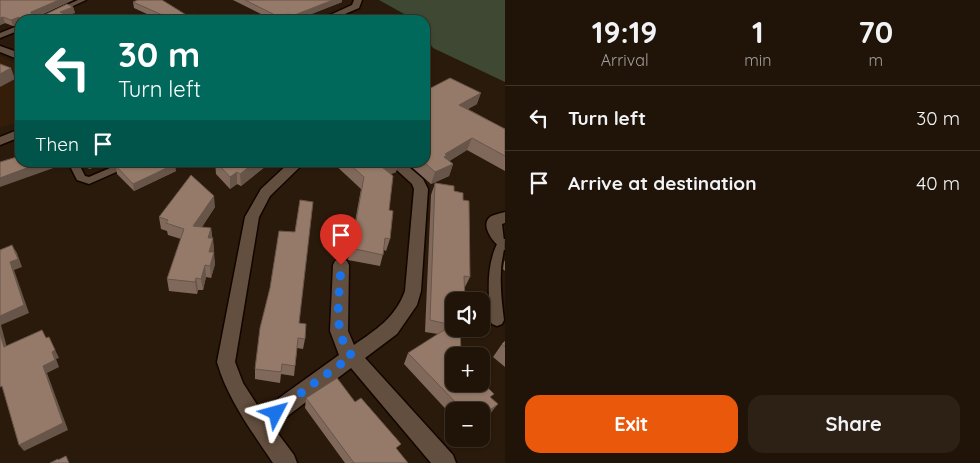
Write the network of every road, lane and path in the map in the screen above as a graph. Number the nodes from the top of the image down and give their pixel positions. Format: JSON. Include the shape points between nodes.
{"nodes":[{"id":1,"x":83,"y":0,"type":"edge"},
{"id":2,"x":358,"y":0,"type":"edge"},
{"id":3,"x":48,"y":15,"type":"edge"},
{"id":4,"x":335,"y":15,"type":"edge"},
{"id":5,"x":15,"y":30,"type":"edge"},
{"id":6,"x":0,"y":36,"type":"edge"},
{"id":7,"x":0,"y":49,"type":"edge"},
{"id":8,"x":15,"y":55,"type":"edge"},
{"id":9,"x":15,"y":135,"type":"edge"},
{"id":10,"x":0,"y":140,"type":"edge"},
{"id":11,"x":76,"y":167,"type":"edge"},
{"id":12,"x":122,"y":167,"type":"edge"},
{"id":13,"x":293,"y":167,"type":"edge"},
{"id":14,"x":400,"y":167,"type":"edge"},
{"id":15,"x":505,"y":217,"type":"edge"},
{"id":16,"x":504,"y":243,"type":"edge"},
{"id":17,"x":341,"y":265,"type":"dead end"},
{"id":18,"x":497,"y":320,"type":"dead end"},
{"id":19,"x":352,"y":356,"type":"junction"},
{"id":20,"x":260,"y":425,"type":"junction"},
{"id":21,"x":286,"y":463,"type":"edge"},
{"id":22,"x":446,"y":463,"type":"edge"}],
"edges":[{"from":1,"to":3,"type":"lane"},
{"from":2,"to":4,"type":"street","via":[[356,6]]},
{"from":5,"to":6,"type":"lane"},
{"from":7,"to":8,"type":"street"},
{"from":9,"to":10,"type":"street"},
{"from":11,"to":12,"type":"lane","via":[[81,178],[89,181]]},
{"from":13,"to":20,"type":"street","via":[[266,190],[257,203],[226,362],[238,396]]},
{"from":14,"to":19,"type":"street","via":[[418,182],[421,189],[413,291],[408,305],[391,329]]},
{"from":15,"to":16,"type":"street","via":[[495,221],[496,233]]},
{"from":16,"to":18,"type":"lane","via":[[495,265]]},
{"from":17,"to":19,"type":"street","via":[[339,331],[345,348]]},
{"from":19,"to":20,"type":"street"},
{"from":19,"to":22,"type":"street"},
{"from":20,"to":21,"type":"street"}]}
